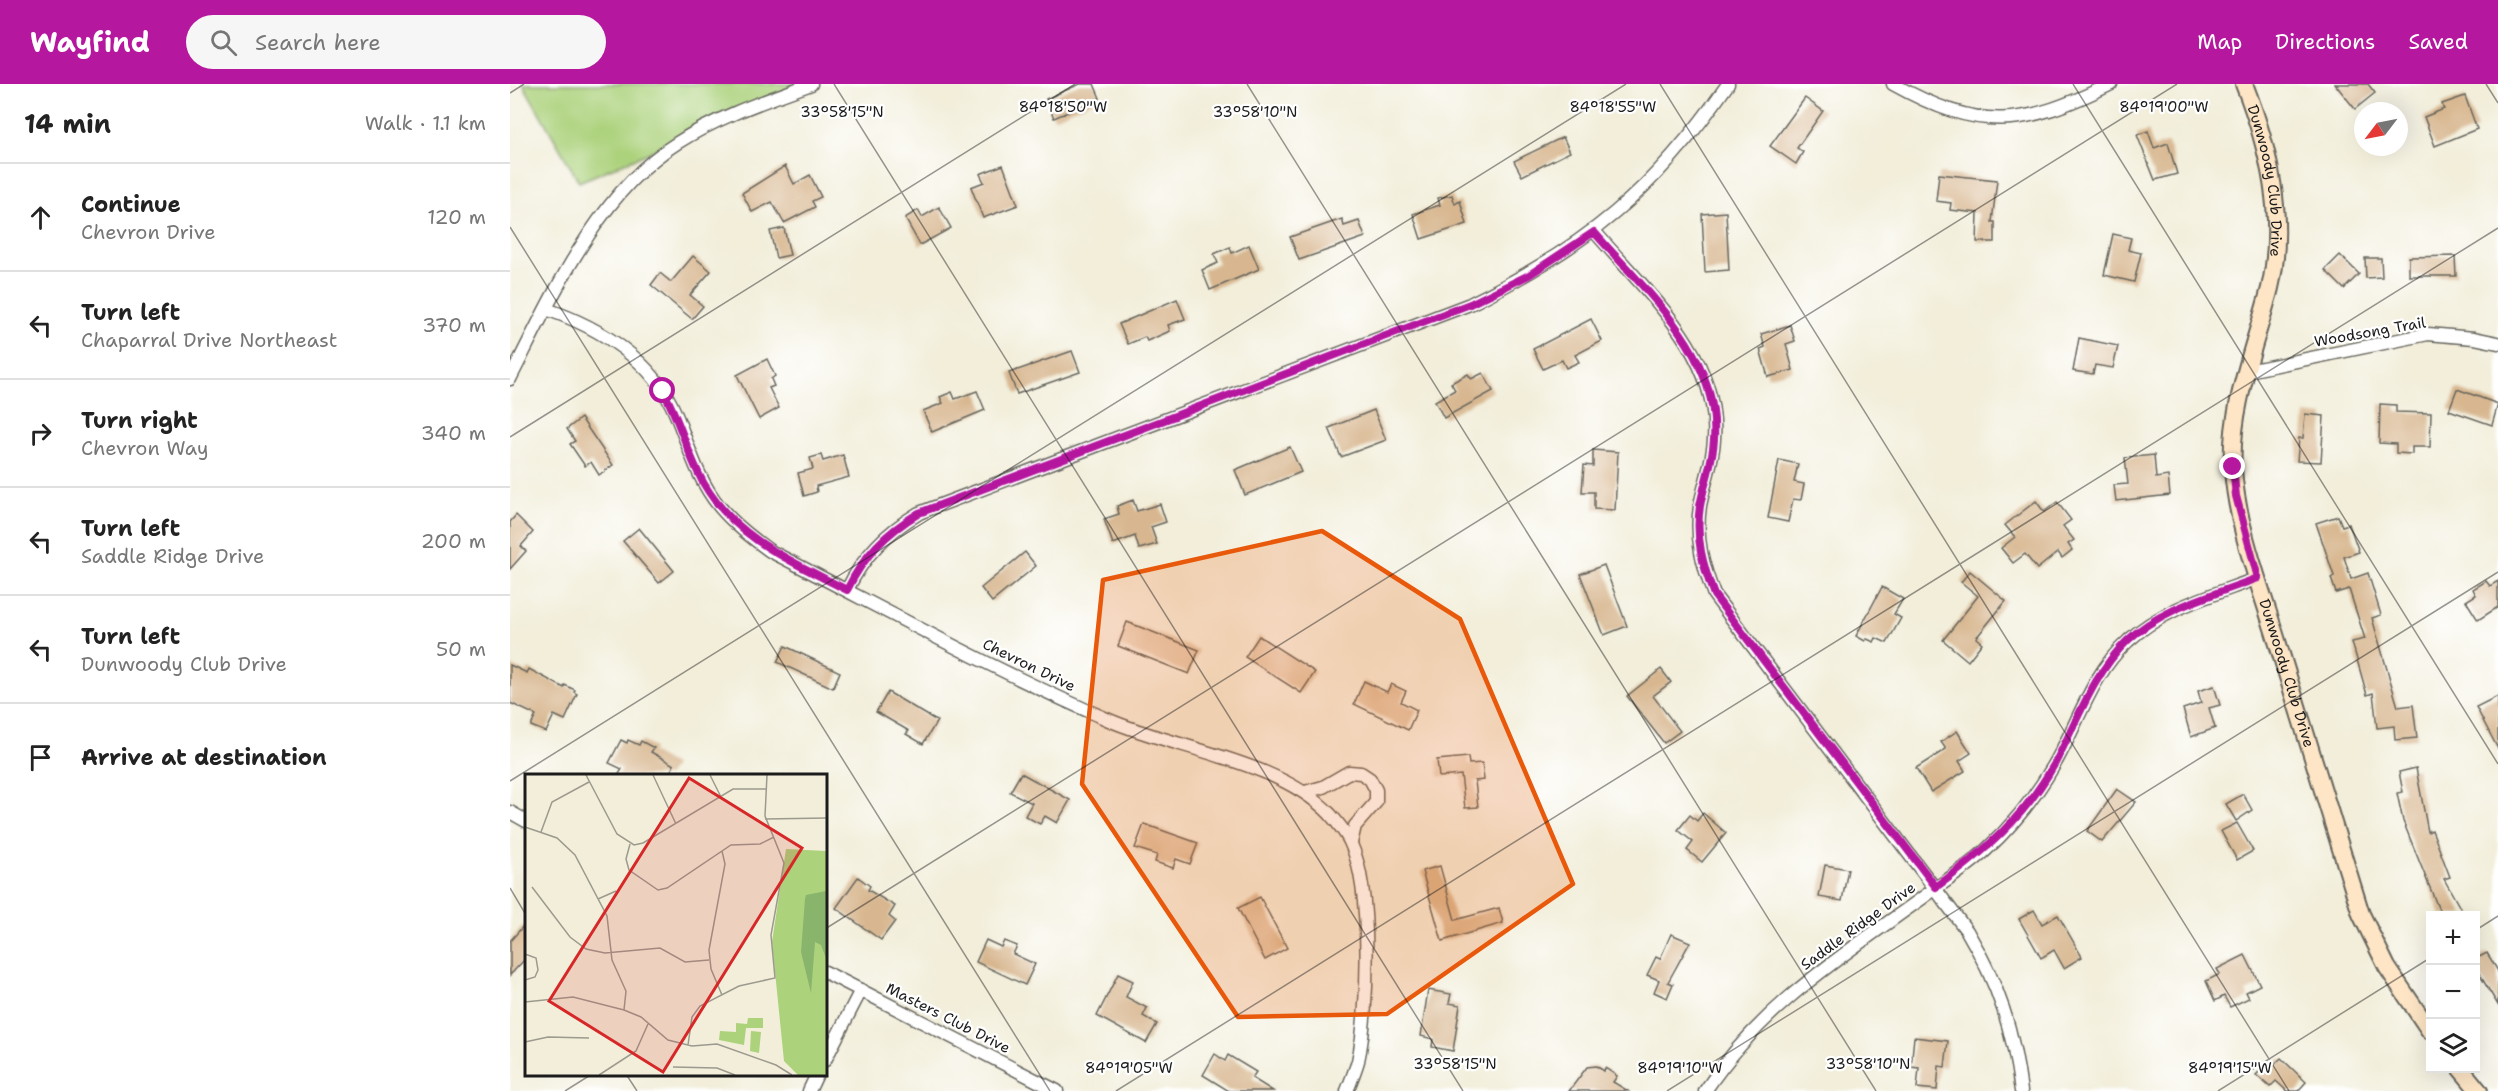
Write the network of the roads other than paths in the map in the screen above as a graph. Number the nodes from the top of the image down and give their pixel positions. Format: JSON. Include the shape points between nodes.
{"nodes":[{"id":1,"x":811,"y":84,"type":"edge"},
{"id":2,"x":1728,"y":84,"type":"edge"},
{"id":3,"x":1893,"y":84,"type":"edge"},
{"id":4,"x":2111,"y":84,"type":"edge"},
{"id":5,"x":2244,"y":84,"type":"edge"},
{"id":6,"x":1594,"y":232,"type":"junction"},
{"id":7,"x":546,"y":309,"type":"junction"},
{"id":8,"x":2498,"y":344,"type":"edge"},
{"id":9,"x":2248,"y":371,"type":"junction"},
{"id":10,"x":510,"y":379,"type":"edge"},
{"id":11,"x":2258,"y":578,"type":"junction"},
{"id":12,"x":847,"y":590,"type":"junction"},
{"id":13,"x":1305,"y":792,"type":"junction"},
{"id":14,"x":510,"y":812,"type":"edge"},
{"id":15,"x":525,"y":820,"type":"edge"},
{"id":16,"x":1351,"y":843,"type":"junction"},
{"id":17,"x":1936,"y":887,"type":"junction"},
{"id":18,"x":826,"y":972,"type":"edge"},
{"id":19,"x":861,"y":990,"type":"junction"},
{"id":20,"x":2426,"y":1025,"type":"edge"},
{"id":21,"x":826,"y":1057,"type":"edge"},
{"id":22,"x":2464,"y":1073,"type":"edge"},
{"id":23,"x":816,"y":1076,"type":"edge"},
{"id":24,"x":809,"y":1091,"type":"edge"},
{"id":25,"x":1057,"y":1091,"type":"edge"},
{"id":26,"x":1347,"y":1091,"type":"edge"},
{"id":27,"x":1705,"y":1091,"type":"edge"},
{"id":28,"x":2021,"y":1091,"type":"edge"},
{"id":29,"x":2479,"y":1091,"type":"edge"}],
"edges":[{"from":1,"to":7,"type":"street","via":[[707,125],[651,162],[606,212],[575,256]]},
{"from":2,"to":6,"type":"street","via":[[1695,132],[1652,180]]},
{"from":3,"to":4,"type":"street","via":[[1959,114],[1995,119],[2028,117],[2063,108]]},
{"from":5,"to":9,"type":"street","name":"Dunwoody Club Drive","via":[[2263,134],[2276,218],[2273,270]]},
{"from":6,"to":12,"type":"street","via":[[1529,275],[1470,304],[919,513],[895,527],[875,546]]},
{"from":6,"to":17,"type":"street","via":[[1683,335],[1707,380],[1714,437],[1698,535],[1703,566],[1714,595]]},
{"from":7,"to":10,"type":"street"},
{"from":7,"to":12,"type":"street","name":"Chevron Drive","via":[[574,318],[603,334],[650,373],[675,412],[704,483],[737,526],[770,551]]},
{"from":8,"to":9,"type":"street","name":"Woodsong Trail","via":[[2428,334]]},
{"from":9,"to":11,"type":"street","name":"Dunwoody Club Drive","via":[[2233,438],[2233,467],[2236,496]]},
{"from":11,"to":17,"type":"street","name":"Saddle Ridge Drive","via":[[2162,616],[2126,642],[2102,672],[2054,765],[2026,808],[1985,851]]},
{"from":11,"to":20,"type":"street","name":"Dunwoody Club Drive","via":[[2361,914],[2387,967]]},
{"from":12,"to":13,"type":"street","name":"Chevron Drive","via":[[1111,721],[1248,767]]},
{"from":13,"to":16,"type":"street","name":"Chevron Drive","via":[[1330,815]]},
{"from":13,"to":16,"type":"street","via":[[1349,772],[1370,779],[1376,790],[1376,802],[1355,826]]},
{"from":14,"to":15,"type":"street"},
{"from":16,"to":26,"type":"street","name":"Chevron Drive","via":[[1365,903],[1364,1004],[1357,1063]]},
{"from":17,"to":27,"type":"street","name":"Saddle Ridge Drive","via":[[1796,990],[1755,1027]]},
{"from":17,"to":28,"type":"street","via":[[1990,970],[2007,1014]]},
{"from":18,"to":19,"type":"street","name":"Masters Club Drive"},
{"from":19,"to":21,"type":"street"},
{"from":19,"to":25,"type":"street","name":"Masters Club Drive"},
{"from":22,"to":29,"type":"street"},
{"from":23,"to":24,"type":"street"}]}
